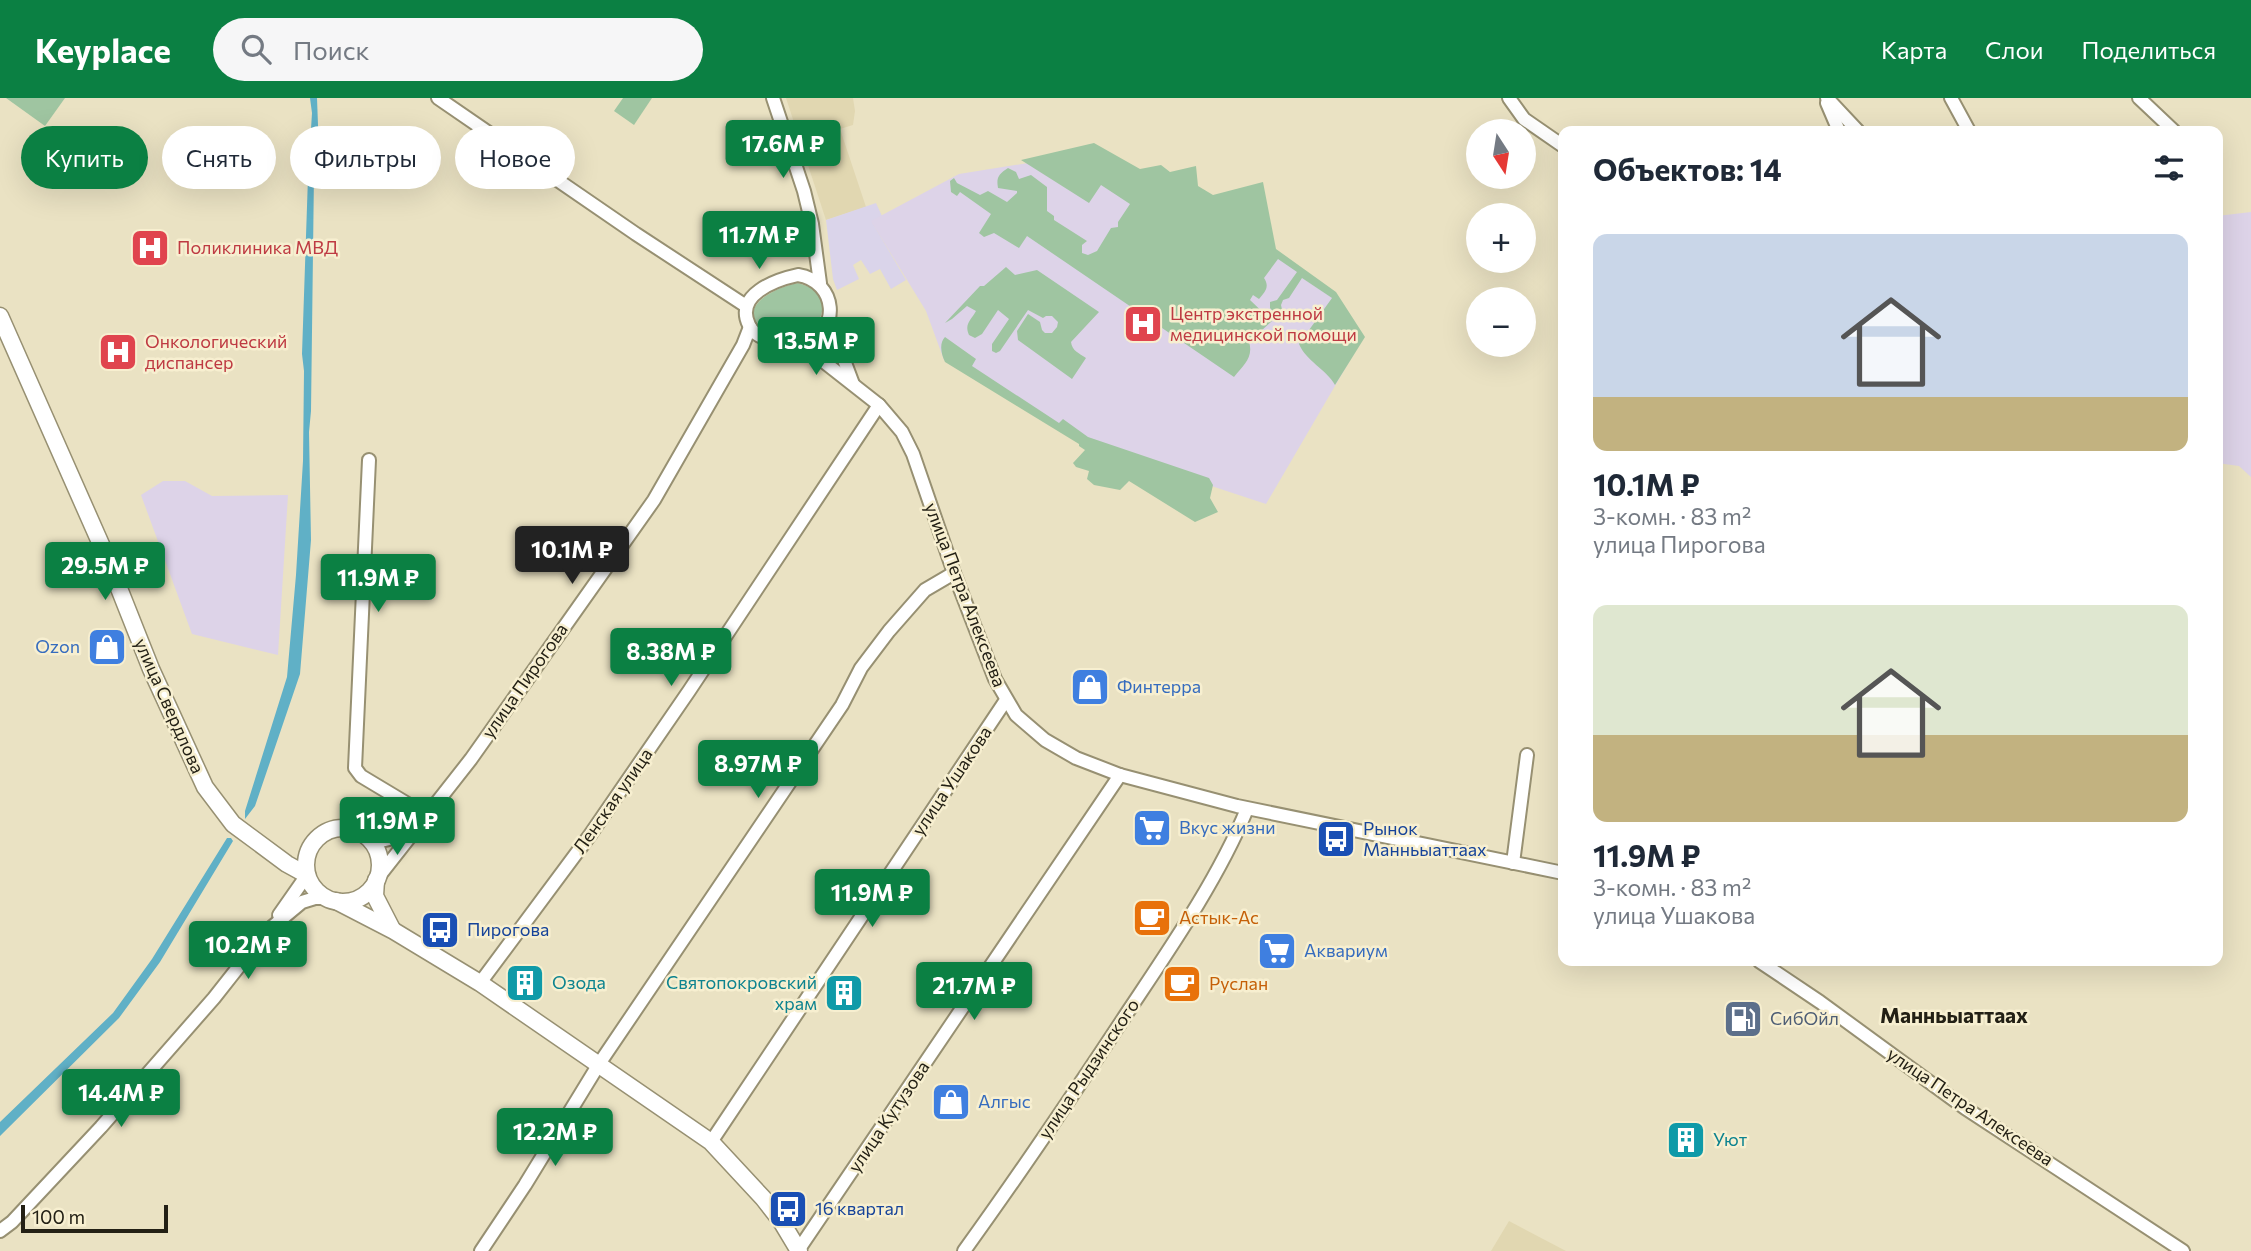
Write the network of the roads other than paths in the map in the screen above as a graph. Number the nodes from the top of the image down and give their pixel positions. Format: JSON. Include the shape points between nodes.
{"nodes":[{"id":1,"x":438,"y":98,"type":"edge"},
{"id":2,"x":773,"y":98,"type":"edge"},
{"id":3,"x":1509,"y":98,"type":"edge"},
{"id":4,"x":1826,"y":98,"type":"edge"},
{"id":5,"x":1951,"y":98,"type":"edge"},
{"id":6,"x":2139,"y":98,"type":"edge"},
{"id":7,"x":1837,"y":126,"type":"edge"},
{"id":8,"x":1853,"y":126,"type":"edge"},
{"id":9,"x":1966,"y":126,"type":"edge"},
{"id":10,"x":2169,"y":126,"type":"edge"},
{"id":11,"x":1558,"y":143,"type":"edge"},
{"id":12,"x":816,"y":258,"type":"junction"},
{"id":13,"x":797,"y":275,"type":"junction"},
{"id":14,"x":820,"y":284,"type":"junction"},
{"id":15,"x":746,"y":306,"type":"junction"},
{"id":16,"x":0,"y":316,"type":"edge"},
{"id":17,"x":829,"y":320,"type":"junction"},
{"id":18,"x":750,"y":327,"type":"junction"},
{"id":19,"x":764,"y":338,"type":"junction"},
{"id":20,"x":800,"y":343,"type":"junction"},
{"id":21,"x":743,"y":345,"type":"junction"},
{"id":22,"x":853,"y":384,"type":"junction"},
{"id":23,"x":879,"y":405,"type":"junction"},
{"id":24,"x":369,"y":460,"type":"dead end"},
{"id":25,"x":954,"y":573,"type":"junction"},
{"id":26,"x":1006,"y":700,"type":"junction"},
{"id":27,"x":1528,"y":755,"type":"dead end"},
{"id":28,"x":1120,"y":775,"type":"junction"},
{"id":29,"x":1247,"y":809,"type":"junction"},
{"id":30,"x":426,"y":814,"type":"junction"},
{"id":31,"x":411,"y":834,"type":"junction"},
{"id":32,"x":370,"y":840,"type":"junction"},
{"id":33,"x":313,"y":843,"type":"junction"},
{"id":34,"x":264,"y":847,"type":"junction"},
{"id":35,"x":1513,"y":863,"type":"junction"},
{"id":36,"x":1558,"y":872,"type":"edge"},
{"id":37,"x":307,"y":876,"type":"junction"},
{"id":38,"x":376,"y":880,"type":"junction"},
{"id":39,"x":332,"y":899,"type":"junction"},
{"id":40,"x":394,"y":931,"type":"junction"},
{"id":41,"x":266,"y":932,"type":"junction"},
{"id":42,"x":1766,"y":966,"type":"edge"},
{"id":43,"x":480,"y":984,"type":"junction"},
{"id":44,"x":599,"y":1064,"type":"junction"},
{"id":45,"x":711,"y":1142,"type":"junction"},
{"id":46,"x":0,"y":1231,"type":"edge"},
{"id":47,"x":799,"y":1250,"type":"edge"},
{"id":48,"x":481,"y":1251,"type":"edge"},
{"id":49,"x":964,"y":1251,"type":"edge"},
{"id":50,"x":2183,"y":1251,"type":"edge"}],
"edges":[{"from":1,"to":15,"type":"street"},
{"from":2,"to":12,"type":"street","via":[[804,191]]},
{"from":3,"to":11,"type":"street","via":[[1524,119]]},
{"from":4,"to":7,"type":"street"},
{"from":4,"to":8,"type":"street"},
{"from":5,"to":9,"type":"street"},
{"from":6,"to":10,"type":"street"},
{"from":12,"to":13,"type":"street","via":[[811,268]]},
{"from":12,"to":14,"type":"street"},
{"from":13,"to":14,"type":"street"},
{"from":13,"to":15,"type":"street","via":[[756,293]]},
{"from":14,"to":17,"type":"street","via":[[827,294]]},
{"from":15,"to":18,"type":"street"},
{"from":16,"to":34,"type":"main road","name":"улица Свердлова","via":[[205,787],[233,824]]},
{"from":17,"to":20,"type":"street","via":[[815,338]]},
{"from":17,"to":22,"type":"street"},
{"from":18,"to":19,"type":"street"},
{"from":18,"to":21,"type":"street","name":"улица Пирогова"},
{"from":19,"to":20,"type":"street"},
{"from":19,"to":21,"type":"street"},
{"from":20,"to":22,"type":"street","name":"улица Петра Алексеева"},
{"from":21,"to":30,"type":"street","name":"улица Пирогова","via":[[654,500],[471,758]]},
{"from":22,"to":23,"type":"street","name":"улица Петра Алексеева"},
{"from":23,"to":25,"type":"street","name":"улица Петра Алексеева","via":[[902,432],[913,454]]},
{"from":23,"to":43,"type":"street","name":"Ленская улица","via":[[590,835]]},
{"from":24,"to":30,"type":"street","via":[[355,768]]},
{"from":25,"to":26,"type":"street","name":"улица Петра Алексеева"},
{"from":25,"to":44,"type":"street","via":[[925,590],[861,668],[842,705]]},
{"from":26,"to":28,"type":"street","name":"улица Петра Алексеева","via":[[1045,740]]},
{"from":26,"to":45,"type":"street","name":"улица Ушакова"},
{"from":27,"to":35,"type":"street"},
{"from":28,"to":29,"type":"street","name":"улица Петра Алексеева"},
{"from":28,"to":47,"type":"street","name":"улица Кутузова"},
{"from":29,"to":35,"type":"street","name":"улица Петра Алексеева"},
{"from":29,"to":49,"type":"street","name":"улица Рыдзинского","via":[[1233,842],[1160,964]]},
{"from":30,"to":31,"type":"street","name":"улица Пирогова"},
{"from":31,"to":32,"type":"street"},
{"from":31,"to":38,"type":"street","name":"улица Пирогова"},
{"from":32,"to":33,"type":"main road","via":[[355,830],[338,828]]},
{"from":32,"to":38,"type":"main road","via":[[379,862]]},
{"from":33,"to":34,"type":"main road","via":[[292,853]]},
{"from":33,"to":37,"type":"main road","via":[[306,857]]},
{"from":34,"to":37,"type":"main road","name":"улица Свердлова"},
{"from":35,"to":36,"type":"street","name":"улица Петра Алексеева"},
{"from":37,"to":39,"type":"main road","via":[[319,893]]},
{"from":37,"to":41,"type":"street"},
{"from":38,"to":39,"type":"main road","via":[[362,896],[349,901]]},
{"from":38,"to":40,"type":"main road","via":[[375,896]]},
{"from":39,"to":40,"type":"main road"},
{"from":39,"to":41,"type":"street","via":[[302,902]]},
{"from":40,"to":43,"type":"main road"},
{"from":41,"to":46,"type":"street","via":[[101,1127]]},
{"from":42,"to":50,"type":"street","name":"улица Петра Алексеева","via":[[1965,1108]]},
{"from":43,"to":44,"type":"main road"},
{"from":44,"to":45,"type":"main road"},
{"from":44,"to":48,"type":"street"},
{"from":45,"to":47,"type":"main road","via":[[763,1198]]}]}
